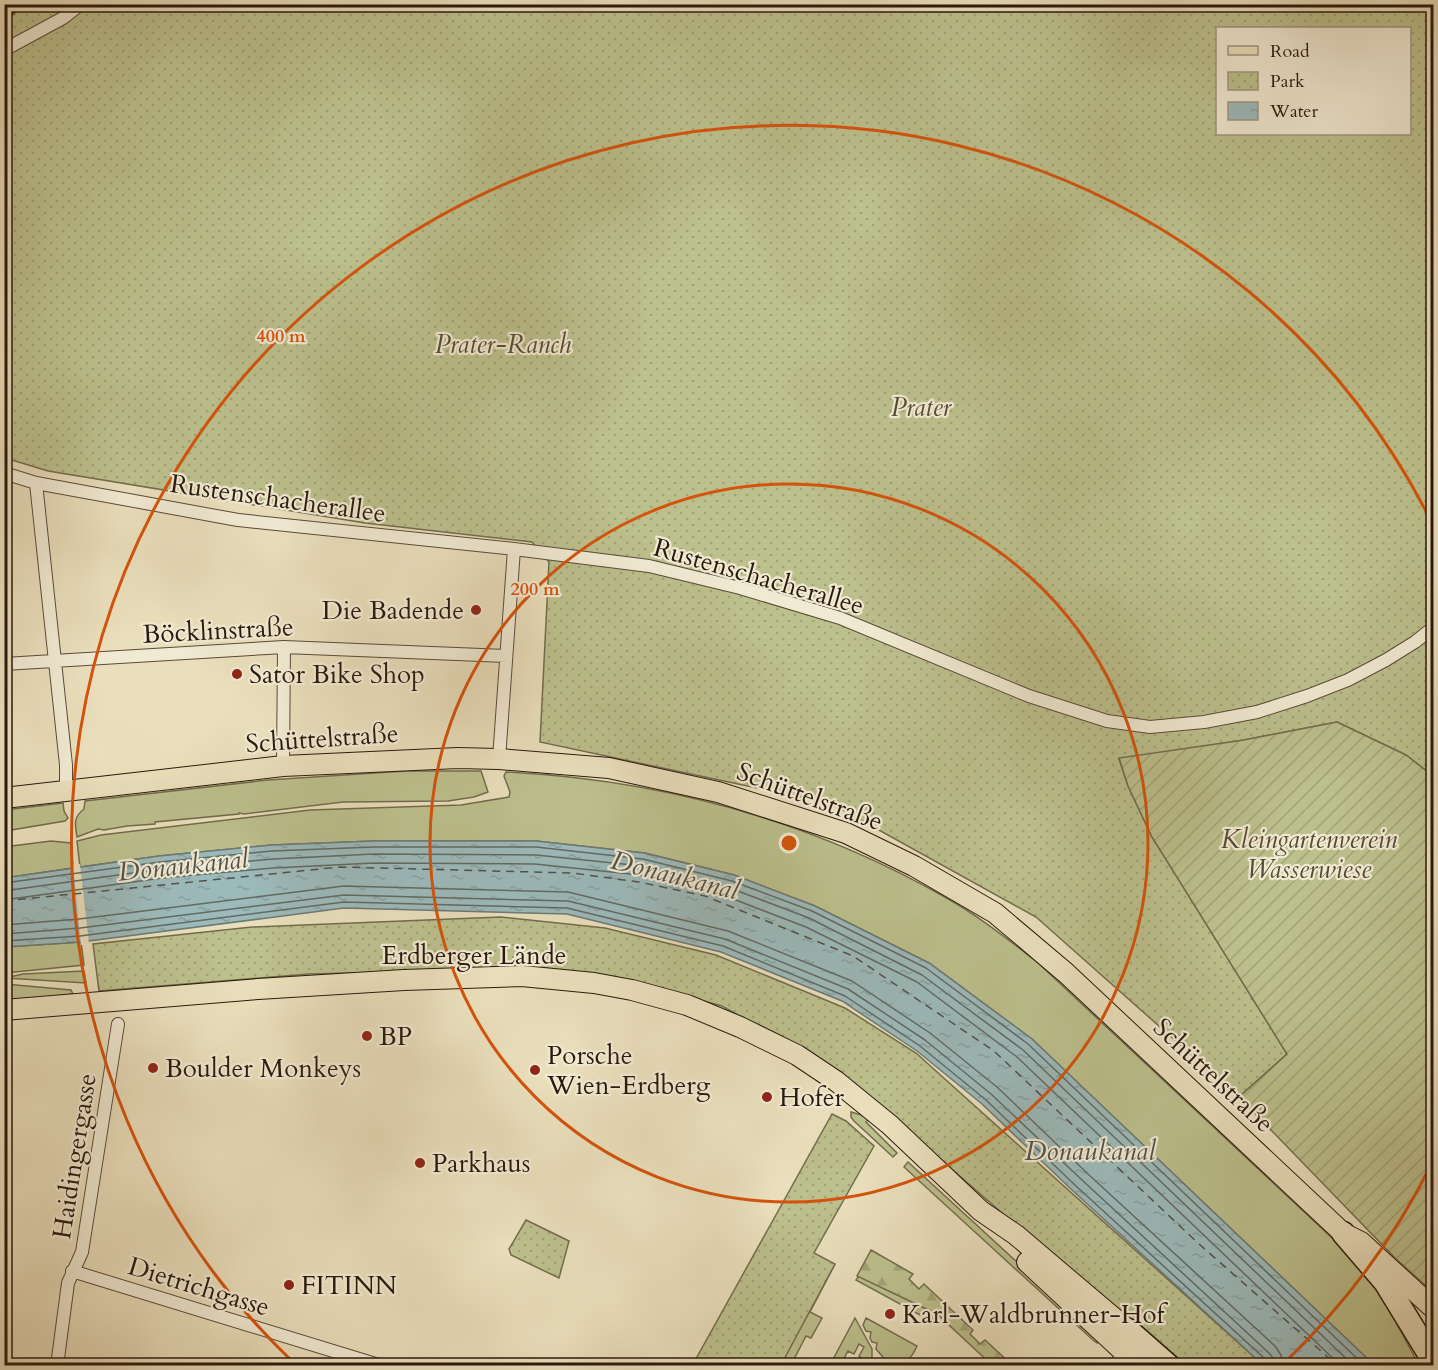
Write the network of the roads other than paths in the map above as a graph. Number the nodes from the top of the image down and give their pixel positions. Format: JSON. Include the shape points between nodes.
{"nodes":[{"id":1,"x":81,"y":4,"type":"edge"},
{"id":2,"x":4,"y":50,"type":"edge"},
{"id":3,"x":4,"y":473,"type":"edge"},
{"id":4,"x":36,"y":483,"type":"junction"},
{"id":5,"x":514,"y":549,"type":"junction"},
{"id":6,"x":1434,"y":627,"type":"edge"},
{"id":7,"x":284,"y":647,"type":"junction"},
{"id":8,"x":506,"y":656,"type":"junction"},
{"id":9,"x":55,"y":662,"type":"junction"},
{"id":10,"x":4,"y":664,"type":"edge"},
{"id":11,"x":499,"y":759,"type":"junction"},
{"id":12,"x":283,"y":766,"type":"junction"},
{"id":13,"x":66,"y":791,"type":"junction"},
{"id":14,"x":4,"y":798,"type":"edge"},
{"id":15,"x":4,"y":1010,"type":"edge"},
{"id":16,"x":118,"y":1024,"type":"dead end"},
{"id":17,"x":981,"y":1210,"type":"junction"},
{"id":18,"x":1343,"y":1233,"type":"junction"},
{"id":19,"x":72,"y":1271,"type":"junction"},
{"id":20,"x":1434,"y":1309,"type":"edge"},
{"id":21,"x":1128,"y":1330,"type":"joint"},
{"id":22,"x":355,"y":1361,"type":"edge"},
{"id":23,"x":1165,"y":1361,"type":"edge"},
{"id":24,"x":1126,"y":1362,"type":"edge"},
{"id":25,"x":1434,"y":1362,"type":"edge"},
{"id":26,"x":57,"y":1365,"type":"edge"},
{"id":27,"x":382,"y":1365,"type":"edge"}],
"edges":[{"from":1,"to":2,"type":"street"},
{"from":3,"to":4,"type":"street","name":"Rustenschacherallee"},
{"from":4,"to":5,"type":"street","name":"Rustenschacherallee","via":[[238,520]]},
{"from":4,"to":9,"type":"street"},
{"from":5,"to":6,"type":"street","name":"Rustenschacherallee","via":[[649,566],[740,588],[840,618],[1029,696],[1107,721],[1150,727],[1257,712],[1307,696],[1386,660]]},
{"from":5,"to":8,"type":"street"},
{"from":7,"to":8,"type":"street","name":"Böcklinstraße"},
{"from":7,"to":9,"type":"street","name":"Böcklinstraße"},
{"from":7,"to":12,"type":"street"},
{"from":8,"to":11,"type":"street"},
{"from":9,"to":10,"type":"street","name":"Böcklinstraße"},
{"from":9,"to":13,"type":"street"},
{"from":11,"to":12,"type":"main road","name":"Schüttelstraße","via":[[406,759]]},
{"from":11,"to":18,"type":"main road","name":"Schüttelstraße","via":[[609,768],[718,792],[846,833],[914,866],[995,914],[1050,958]]},
{"from":12,"to":13,"type":"main road","name":"Schüttelstraße"},
{"from":13,"to":14,"type":"main road","name":"Schüttelstraße"},
{"from":15,"to":17,"type":"main road","name":"Erdberger Lände","via":[[404,980],[510,976],[594,982],[687,1005],[797,1055],[890,1125]]},
{"from":16,"to":19,"type":"street","name":"Haidingergasse","via":[[82,1252]]},
{"from":17,"to":21,"type":"main road","name":"Erdberger Lände"},
{"from":17,"to":24,"type":"main road","name":"Erdberger Lände","via":[[1007,1244]]},
{"from":18,"to":20,"type":"main road","name":"Schüttelstraße","via":[[1361,1242]]},
{"from":18,"to":25,"type":"highway","via":[[1385,1282]]},
{"from":19,"to":22,"type":"street","name":"Dietrichgasse"},
{"from":19,"to":26,"type":"street","name":"Haidingergasse"},
{"from":21,"to":23,"type":"highway"},
{"from":22,"to":27,"type":"street","name":"Dietrichgasse"},
{"from":23,"to":24,"type":"street","via":[[1138,1354]]}]}
